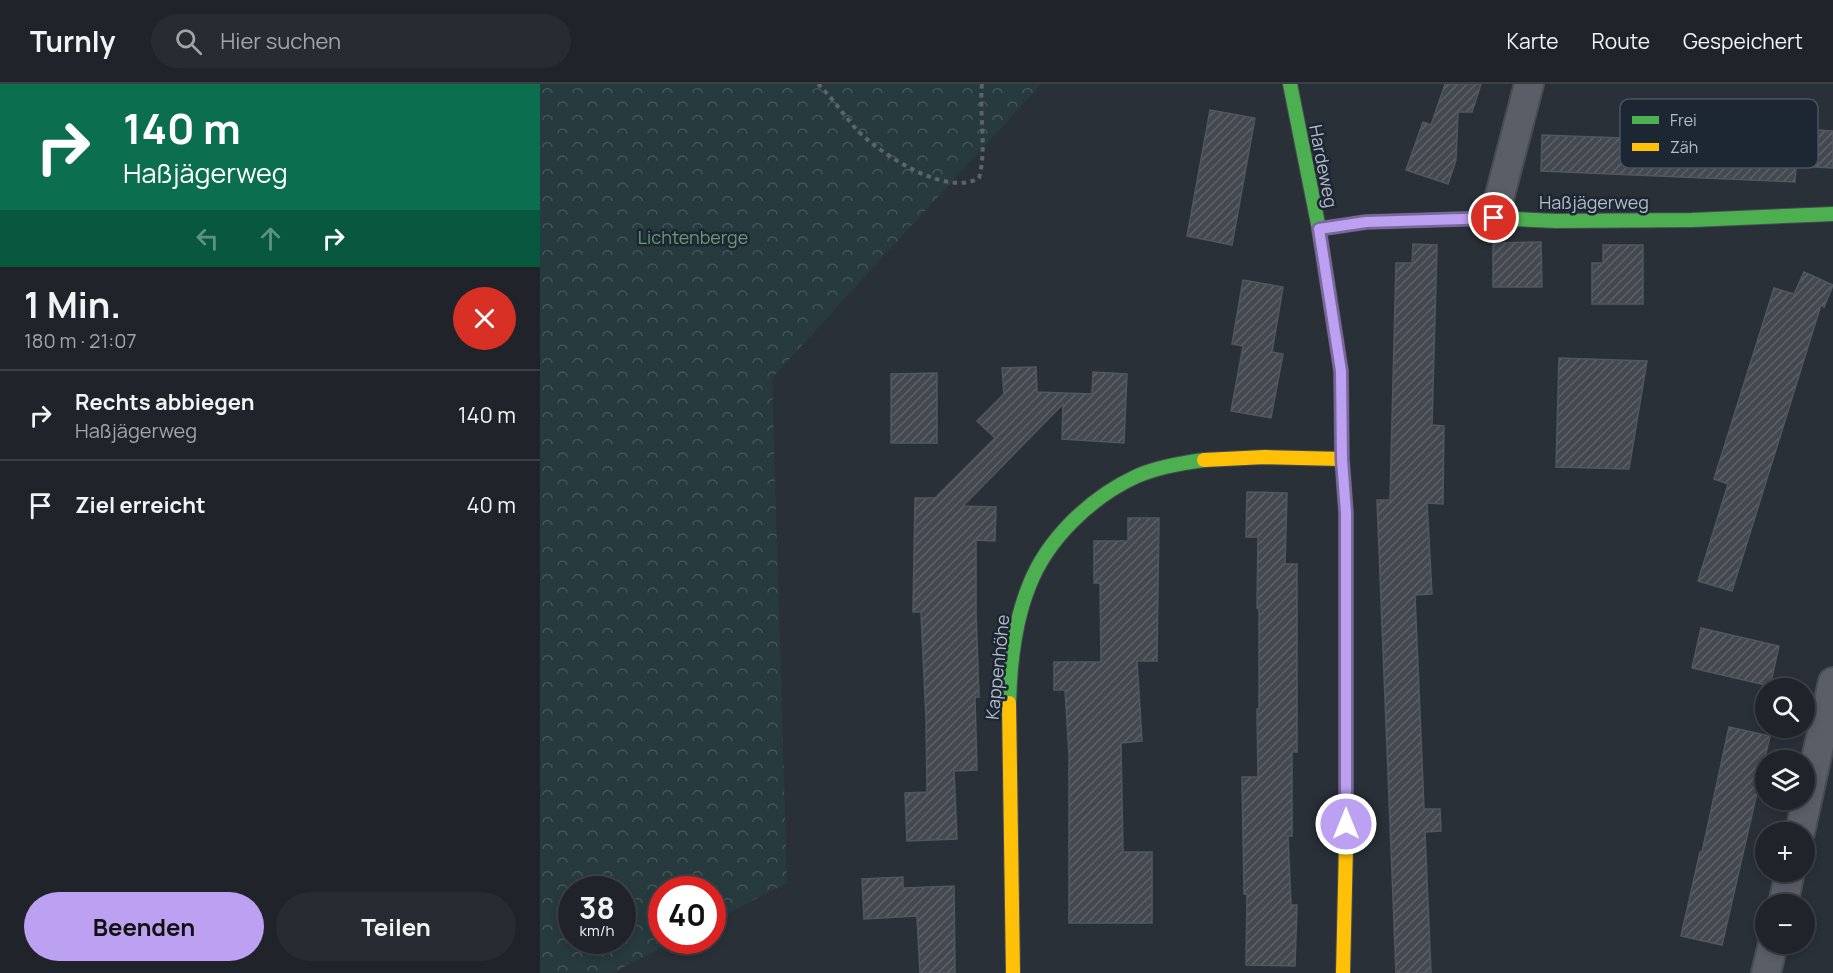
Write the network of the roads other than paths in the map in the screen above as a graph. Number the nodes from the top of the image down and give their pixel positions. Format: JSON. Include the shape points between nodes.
{"nodes":[{"id":1,"x":1290,"y":84,"type":"edge"},
{"id":2,"x":1529,"y":84,"type":"edge"},
{"id":3,"x":1833,"y":214,"type":"edge"},
{"id":4,"x":1494,"y":218,"type":"junction"},
{"id":5,"x":1319,"y":229,"type":"junction"},
{"id":6,"x":1342,"y":459,"type":"junction"},
{"id":7,"x":1833,"y":682,"type":"edge"},
{"id":8,"x":1802,"y":822,"type":"edge"},
{"id":9,"x":1771,"y":954,"type":"edge"},
{"id":10,"x":1013,"y":973,"type":"edge"},
{"id":11,"x":1343,"y":973,"type":"edge"},
{"id":12,"x":1766,"y":973,"type":"edge"}],
"edges":[{"from":1,"to":5,"type":"street","name":"Hardeweg"},
{"from":2,"to":4,"type":"street"},
{"from":3,"to":4,"type":"street","name":"Haßjägerweg","via":[[1681,220]]},
{"from":4,"to":5,"type":"street","name":"Haßjägerweg","via":[[1366,222]]},
{"from":5,"to":6,"type":"street","name":"Hardeweg","via":[[1341,371]]},
{"from":6,"to":10,"type":"street","name":"Kappenhöhe","via":[[1214,459],[1141,474],[1120,484],[1092,506],[1050,548],[1039,565],[1020,611],[1009,692]]},
{"from":6,"to":11,"type":"street","name":"Hardeweg","via":[[1346,513]]},
{"from":7,"to":8,"type":"street"},
{"from":9,"to":12,"type":"street"}]}
